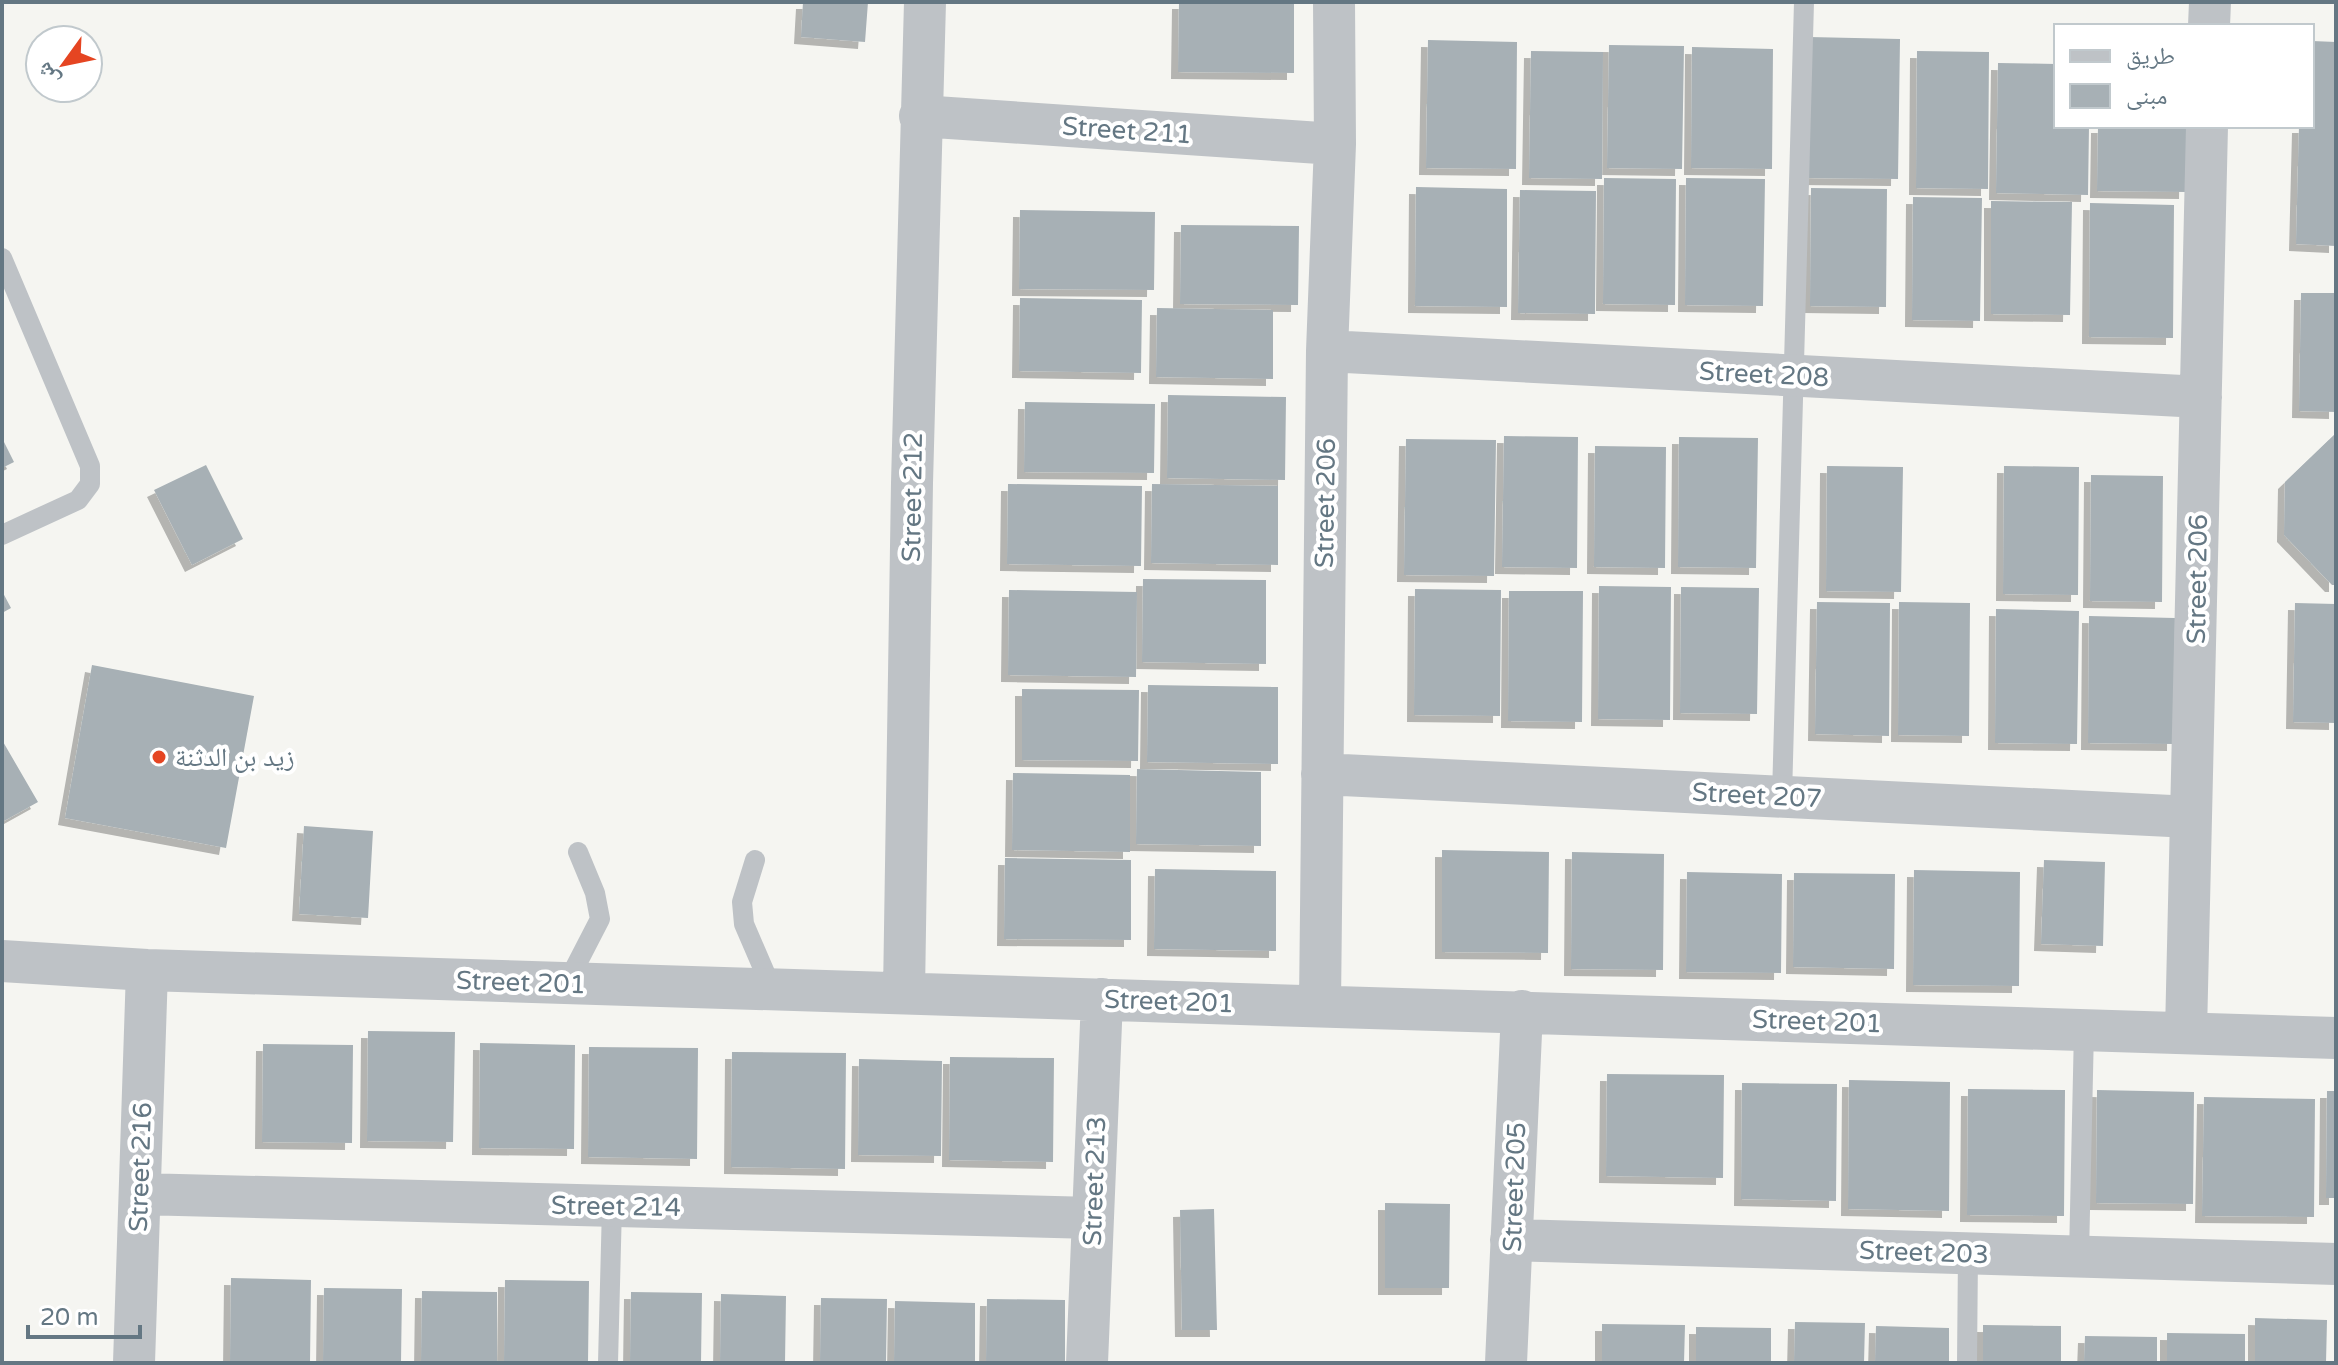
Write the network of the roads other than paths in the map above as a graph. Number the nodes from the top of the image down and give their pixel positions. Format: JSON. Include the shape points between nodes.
{"nodes":[{"id":1,"x":925,"y":2,"type":"edge"},
{"id":2,"x":1334,"y":2,"type":"edge"},
{"id":3,"x":1804,"y":2,"type":"edge"},
{"id":4,"x":2210,"y":2,"type":"edge"},
{"id":5,"x":2209,"y":24,"type":"edge"},
{"id":6,"x":920,"y":116,"type":"junction"},
{"id":7,"x":2207,"y":128,"type":"edge"},
{"id":8,"x":1335,"y":144,"type":"junction"},
{"id":9,"x":2,"y":258,"type":"edge"},
{"id":10,"x":1327,"y":351,"type":"junction"},
{"id":11,"x":1794,"y":375,"type":"junction"},
{"id":12,"x":2201,"y":397,"type":"junction"},
{"id":13,"x":2,"y":535,"type":"edge"},
{"id":14,"x":1322,"y":774,"type":"junction"},
{"id":15,"x":1782,"y":796,"type":"junction"},
{"id":16,"x":2191,"y":817,"type":"junction"},
{"id":17,"x":578,"y":852,"type":"dead end"},
{"id":18,"x":755,"y":860,"type":"dead end"},
{"id":19,"x":2,"y":961,"type":"edge"},
{"id":20,"x":147,"y":970,"type":"junction"},
{"id":21,"x":567,"y":983,"type":"junction"},
{"id":22,"x":772,"y":989,"type":"junction"},
{"id":23,"x":904,"y":993,"type":"junction"},
{"id":24,"x":1102,"y":999,"type":"junction"},
{"id":25,"x":1320,"y":1005,"type":"junction"},
{"id":26,"x":1522,"y":1011,"type":"junction"},
{"id":27,"x":2084,"y":1029,"type":"junction"},
{"id":28,"x":2186,"y":1033,"type":"junction"},
{"id":29,"x":2336,"y":1038,"type":"edge"},
{"id":30,"x":140,"y":1194,"type":"junction"},
{"id":31,"x":612,"y":1206,"type":"junction"},
{"id":32,"x":1093,"y":1218,"type":"junction"},
{"id":33,"x":1511,"y":1240,"type":"junction"},
{"id":34,"x":1968,"y":1253,"type":"junction"},
{"id":35,"x":2079,"y":1256,"type":"junction"},
{"id":36,"x":2336,"y":1264,"type":"edge"},
{"id":37,"x":134,"y":1363,"type":"edge"},
{"id":38,"x":608,"y":1363,"type":"edge"},
{"id":39,"x":1087,"y":1363,"type":"edge"},
{"id":40,"x":1506,"y":1363,"type":"edge"},
{"id":41,"x":1967,"y":1363,"type":"edge"}],
"edges":[{"from":1,"to":6,"type":"street","name":"Street 212"},
{"from":2,"to":8,"type":"street","name":"Street 206"},
{"from":3,"to":11,"type":"lane"},
{"from":4,"to":5,"type":"street"},
{"from":6,"to":8,"type":"street","name":"Street 211"},
{"from":6,"to":23,"type":"street","name":"Street 212"},
{"from":7,"to":12,"type":"street","name":"Street 206"},
{"from":8,"to":10,"type":"street","name":"Street 206"},
{"from":9,"to":13,"type":"lane","via":[[90,466],[90,484],[78,500]]},
{"from":10,"to":11,"type":"street","name":"Street 208"},
{"from":10,"to":14,"type":"street","name":"Street 206"},
{"from":11,"to":12,"type":"street","name":"Street 208"},
{"from":11,"to":15,"type":"lane"},
{"from":12,"to":16,"type":"street","name":"Street 206"},
{"from":14,"to":15,"type":"street","name":"Street 207"},
{"from":14,"to":25,"type":"street","name":"Street 206"},
{"from":15,"to":16,"type":"street","name":"Street 207"},
{"from":16,"to":28,"type":"street","name":"Street 206"},
{"from":17,"to":21,"type":"lane","via":[[600,919]]},
{"from":18,"to":22,"type":"lane","via":[[742,902],[744,924]]},
{"from":19,"to":20,"type":"street","name":"Street 201"},
{"from":20,"to":21,"type":"street","name":"Street 201"},
{"from":20,"to":30,"type":"street","name":"Street 216"},
{"from":21,"to":22,"type":"street","name":"Street 201"},
{"from":22,"to":23,"type":"street","name":"Street 201"},
{"from":23,"to":24,"type":"street","name":"Street 201"},
{"from":24,"to":25,"type":"street","name":"Street 201"},
{"from":24,"to":32,"type":"street","name":"Street 213"},
{"from":25,"to":26,"type":"street","name":"Street 201"},
{"from":26,"to":27,"type":"street","name":"Street 201"},
{"from":26,"to":33,"type":"street","name":"Street 205"},
{"from":27,"to":28,"type":"street","name":"Street 201"},
{"from":27,"to":35,"type":"lane"},
{"from":28,"to":29,"type":"street","name":"Street 201"},
{"from":30,"to":31,"type":"street","name":"Street 214"},
{"from":30,"to":37,"type":"street","name":"Street 216"},
{"from":31,"to":32,"type":"street","name":"Street 214"},
{"from":31,"to":38,"type":"lane"},
{"from":32,"to":39,"type":"street","name":"Street 213"},
{"from":33,"to":34,"type":"street","name":"Street 203"},
{"from":33,"to":40,"type":"street","name":"Street 205"},
{"from":34,"to":35,"type":"street","name":"Street 203"},
{"from":34,"to":41,"type":"lane"},
{"from":35,"to":36,"type":"street","name":"Street 203"}]}
